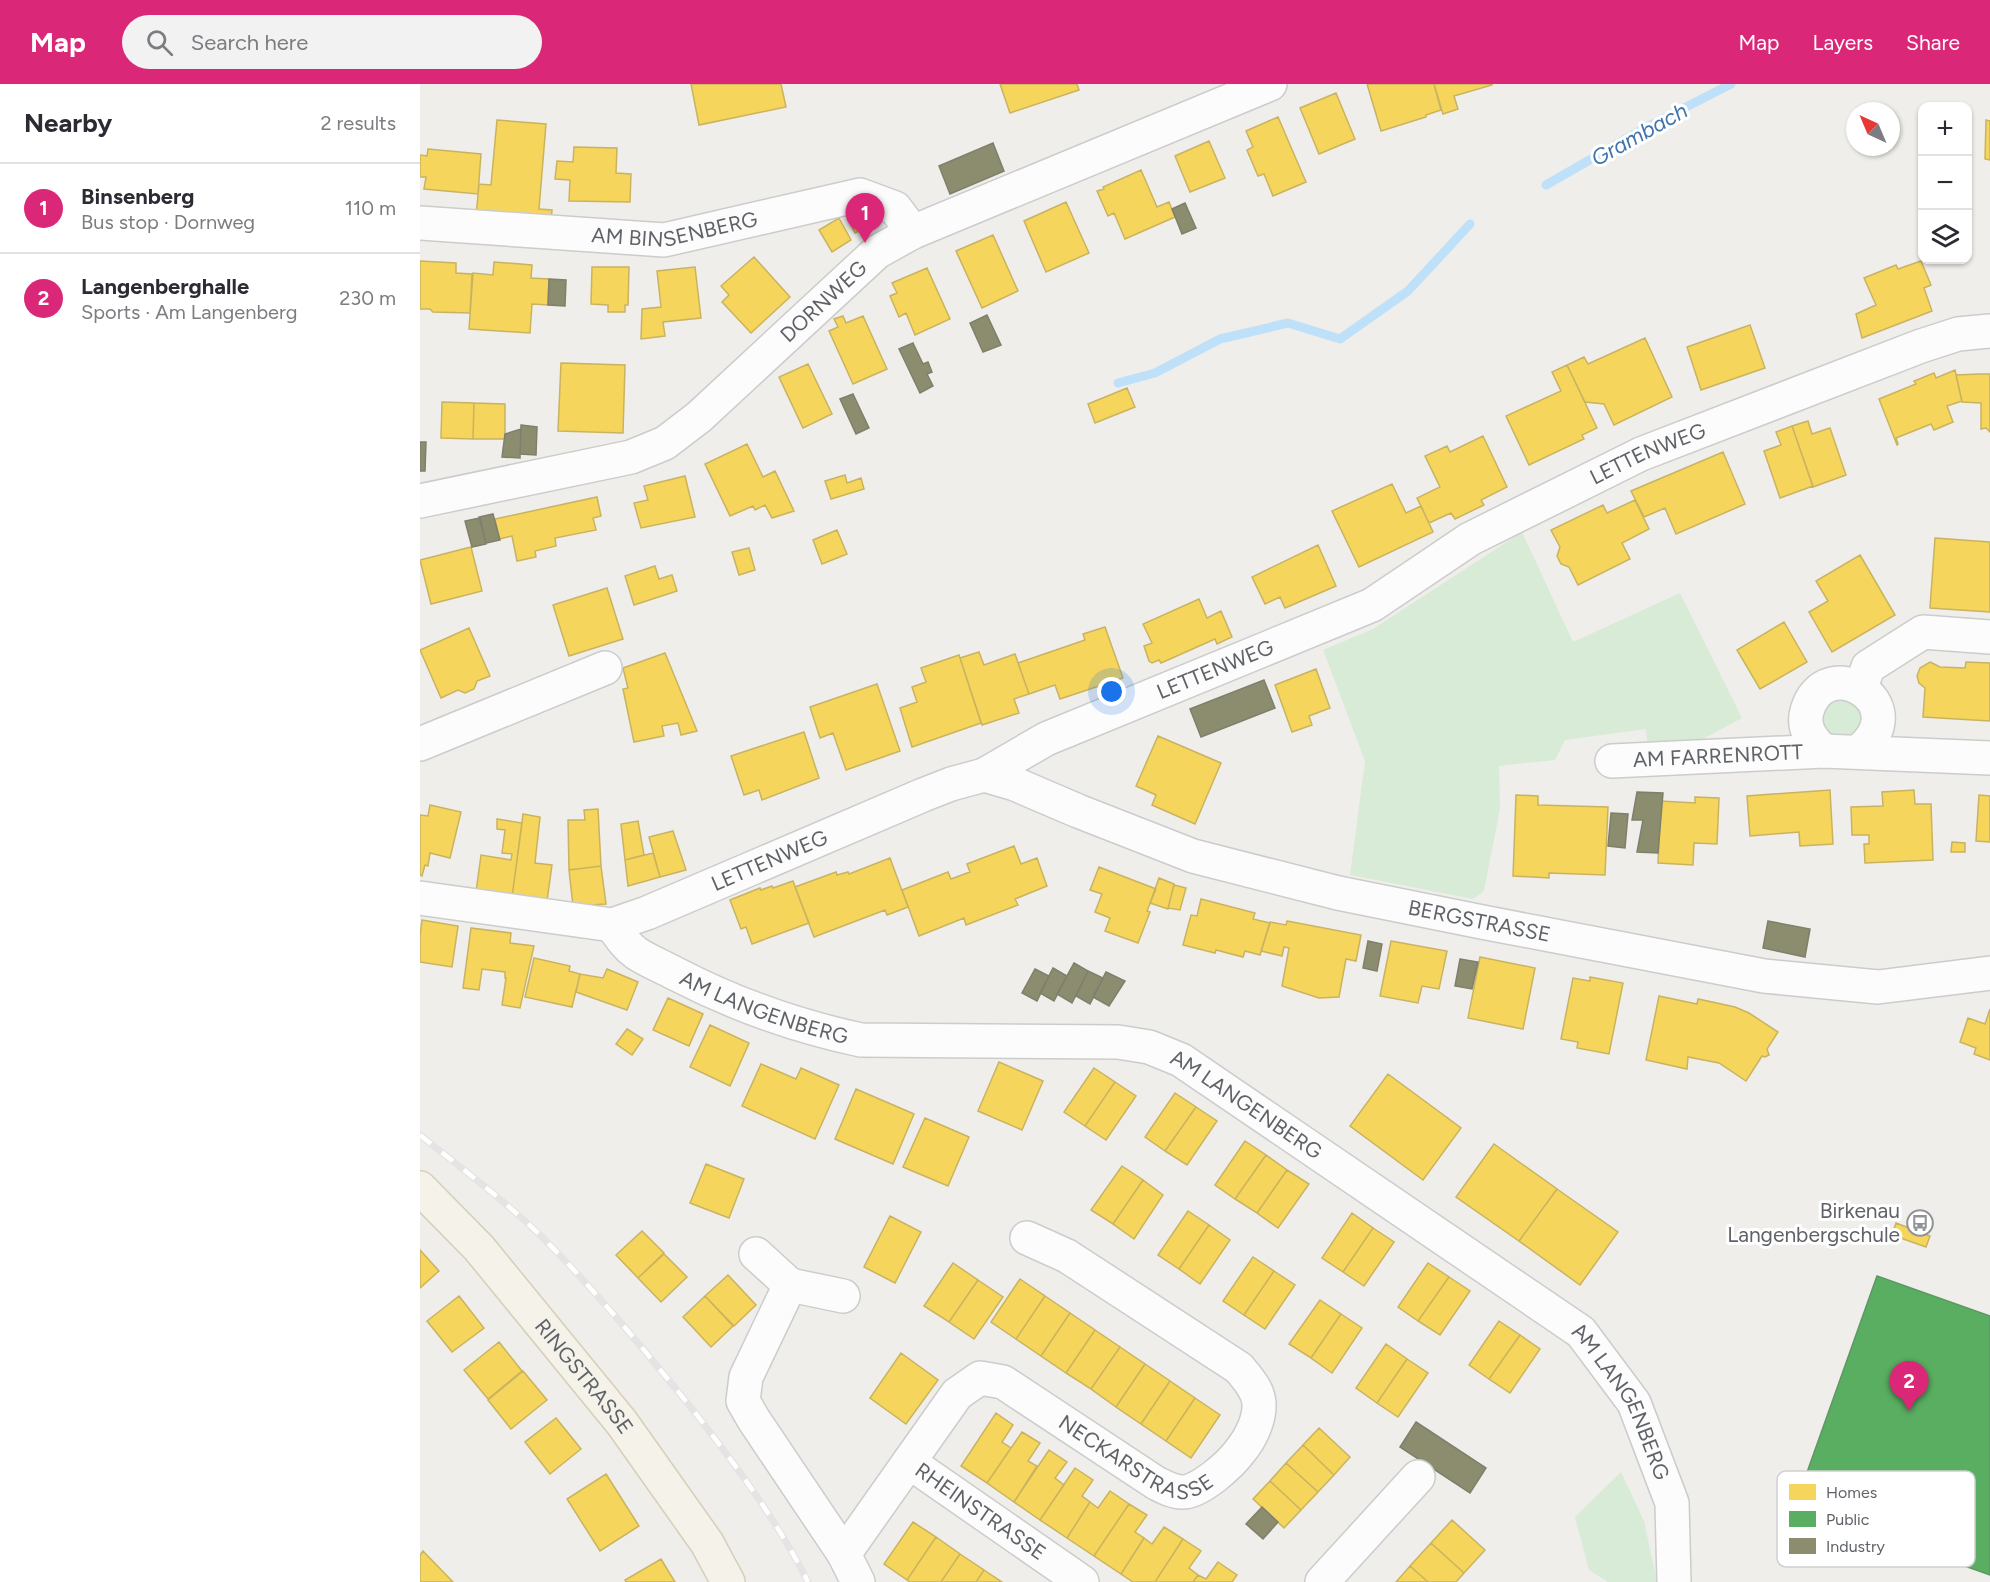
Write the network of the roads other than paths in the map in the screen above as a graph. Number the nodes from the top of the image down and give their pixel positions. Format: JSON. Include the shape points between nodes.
{"nodes":[{"id":1,"x":1270,"y":84,"type":"edge"},
{"id":2,"x":420,"y":223,"type":"edge"},
{"id":3,"x":913,"y":232,"type":"junction"},
{"id":4,"x":1990,"y":331,"type":"edge"},
{"id":5,"x":420,"y":501,"type":"edge"},
{"id":6,"x":1990,"y":637,"type":"edge"},
{"id":7,"x":605,"y":668,"type":"dead end"},
{"id":8,"x":1862,"y":688,"type":"junction"},
{"id":9,"x":420,"y":744,"type":"edge"},
{"id":10,"x":1824,"y":751,"type":"junction"},
{"id":11,"x":1859,"y":751,"type":"junction"},
{"id":12,"x":1990,"y":758,"type":"edge"},
{"id":13,"x":1612,"y":761,"type":"dead end"},
{"id":14,"x":984,"y":776,"type":"junction"},
{"id":15,"x":420,"y":898,"type":"edge"},
{"id":16,"x":612,"y":925,"type":"junction"},
{"id":17,"x":1990,"y":973,"type":"edge"},
{"id":18,"x":420,"y":1188,"type":"edge"},
{"id":19,"x":1027,"y":1238,"type":"dead end"},
{"id":20,"x":756,"y":1254,"type":"dead end"},
{"id":21,"x":790,"y":1285,"type":"junction"},
{"id":22,"x":843,"y":1296,"type":"dead end"},
{"id":23,"x":909,"y":1462,"type":"junction"},
{"id":24,"x":1418,"y":1477,"type":"dead end"},
{"id":25,"x":851,"y":1568,"type":"edge"},
{"id":26,"x":728,"y":1582,"type":"edge"},
{"id":27,"x":1082,"y":1582,"type":"edge"},
{"id":28,"x":1322,"y":1582,"type":"edge"},
{"id":29,"x":1674,"y":1582,"type":"edge"}],
"edges":[{"from":1,"to":3,"type":"street","name":"DORNWEG"},
{"from":2,"to":3,"type":"street","name":"AM BINSENBERG","via":[[664,240],[860,195],[895,208]]},
{"from":3,"to":5,"type":"street","name":"DORNWEG","via":[[877,252],[699,417],[665,443],[631,457]]},
{"from":4,"to":14,"type":"street","name":"LETTENWEG","via":[[1958,334],[1921,346],[1641,454],[1470,539],[1372,605],[1046,739]]},
{"from":6,"to":8,"type":"street","via":[[1921,625],[1868,667]]},
{"from":7,"to":9,"type":"street"},
{"from":8,"to":10,"type":"street","name":"AM FARRENROTT","via":[[1833,683],[1810,701],[1807,729],[1813,742]]},
{"from":8,"to":11,"type":"street","via":[[1874,702],[1878,720],[1876,733]]},
{"from":10,"to":11,"type":"street","name":"AM FARRENROTT"},
{"from":10,"to":13,"type":"street","name":"AM FARRENROTT"},
{"from":11,"to":12,"type":"street","name":"AM FARRENROTT"},
{"from":14,"to":16,"type":"street","name":"LETTENWEG","via":[[923,795]]},
{"from":14,"to":17,"type":"street","name":"BERGSTRASSE","via":[[1015,784],[1193,856],[1338,893],[1482,922],[1764,976],[1878,987]]},
{"from":15,"to":16,"type":"street","name":"LETTENWEG"},
{"from":16,"to":29,"type":"street","name":"AM LANGENBERG","via":[[634,952],[701,987],[762,1013],[823,1032],[861,1040],[1118,1042],[1149,1047],[1181,1060],[1581,1332],[1634,1403],[1672,1503]]},
{"from":18,"to":26,"type":"main road","name":"RINGSTRASSE","via":[[479,1248],[622,1423],[707,1543]]},
{"from":19,"to":23,"type":"street","name":"NECKARSTRASSE","via":[[1067,1256],[1239,1368],[1252,1383],[1259,1402],[1253,1430],[1232,1460],[1196,1489],[1171,1490],[1003,1382],[980,1378],[957,1394]]},
{"from":20,"to":21,"type":"street"},
{"from":21,"to":22,"type":"street"},
{"from":21,"to":25,"type":"street","via":[[746,1377],[743,1401]]},
{"from":23,"to":25,"type":"street","name":"NECKARSTRASSE"},
{"from":23,"to":27,"type":"street","name":"RHEINSTRASSE"},
{"from":24,"to":28,"type":"street"}]}
